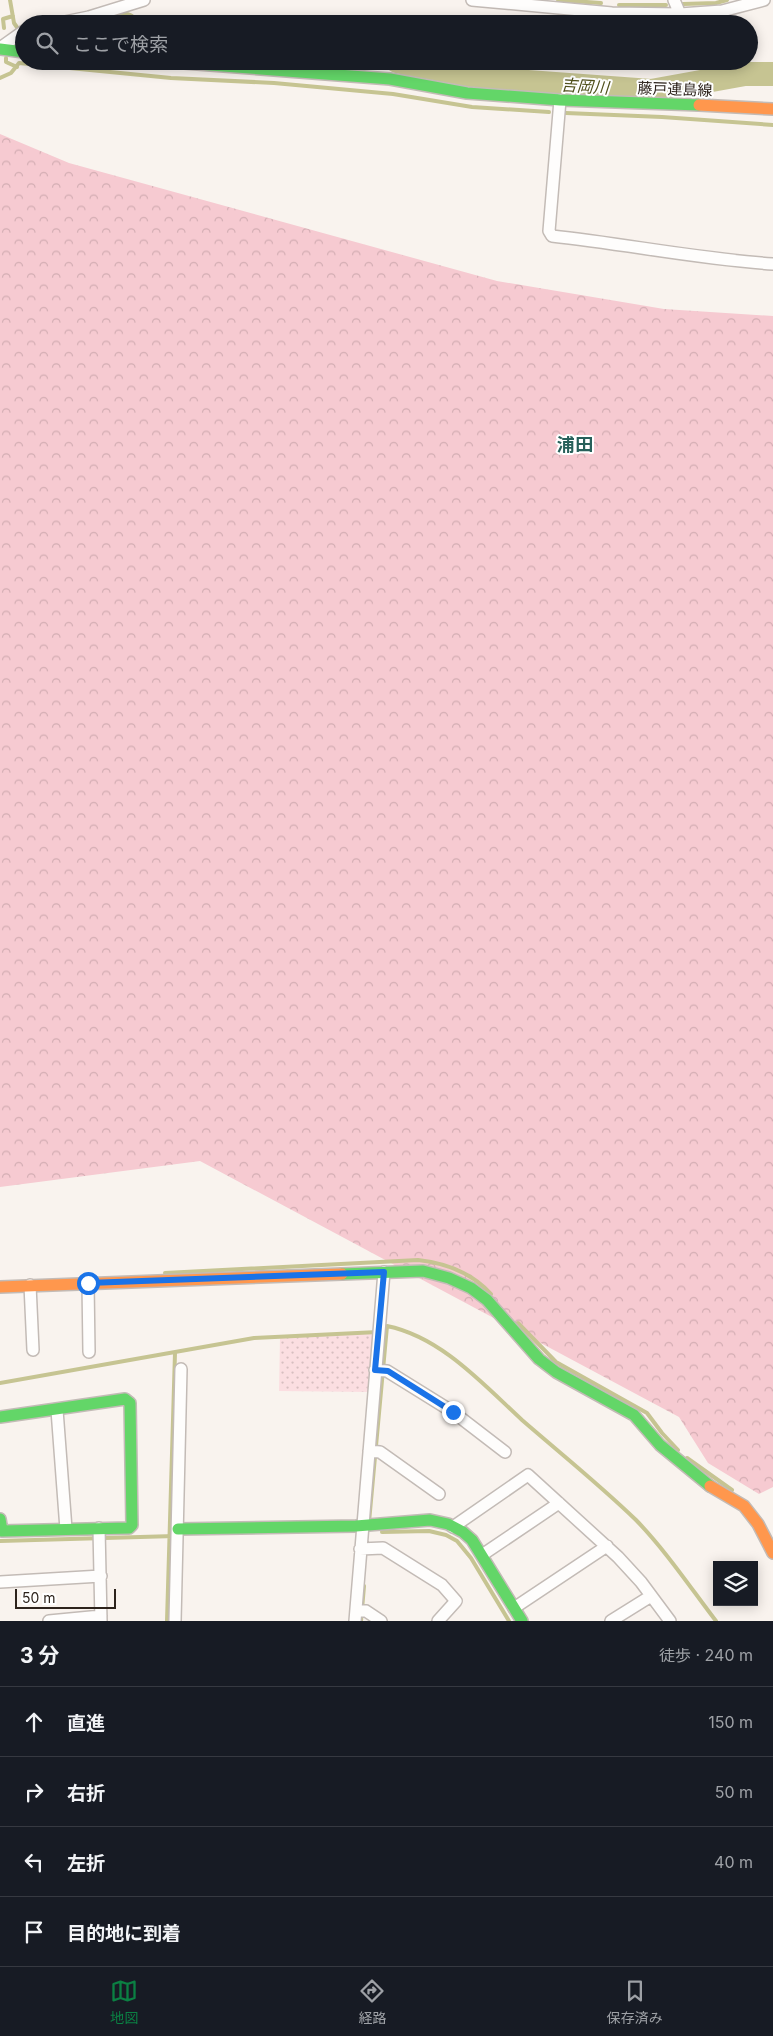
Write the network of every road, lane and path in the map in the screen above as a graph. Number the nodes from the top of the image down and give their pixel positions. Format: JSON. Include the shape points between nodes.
{"nodes":[{"id":1,"x":144,"y":0,"type":"edge"},
{"id":2,"x":472,"y":0,"type":"edge"},
{"id":3,"x":606,"y":0,"type":"edge"},
{"id":4,"x":674,"y":0,"type":"edge"},
{"id":5,"x":764,"y":0,"type":"edge"},
{"id":6,"x":547,"y":4,"type":"edge"},
{"id":7,"x":612,"y":13,"type":"junction"},
{"id":8,"x":680,"y":14,"type":"junction"},
{"id":9,"x":95,"y":15,"type":"edge"},
{"id":10,"x":15,"y":37,"type":"edge"},
{"id":11,"x":0,"y":48,"type":"edge"},
{"id":12,"x":15,"y":50,"type":"edge"},
{"id":13,"x":274,"y":70,"type":"edge"},
{"id":14,"x":560,"y":100,"type":"junction"},
{"id":15,"x":773,"y":110,"type":"edge"},
{"id":16,"x":773,"y":264,"type":"edge"},
{"id":17,"x":384,"y":1272,"type":"junction"},
{"id":18,"x":88,"y":1283,"type":"junction"},
{"id":19,"x":30,"y":1285,"type":"junction"},
{"id":20,"x":0,"y":1286,"type":"edge"},
{"id":21,"x":33,"y":1350,"type":"dead end"},
{"id":22,"x":89,"y":1352,"type":"dead end"},
{"id":23,"x":181,"y":1369,"type":"dead end"},
{"id":24,"x":379,"y":1370,"type":"junction"},
{"id":25,"x":57,"y":1410,"type":"junction"},
{"id":26,"x":0,"y":1417,"type":"edge"},
{"id":27,"x":373,"y":1451,"type":"junction"},
{"id":28,"x":505,"y":1452,"type":"dead end"},
{"id":29,"x":439,"y":1494,"type":"dead end"},
{"id":30,"x":558,"y":1503,"type":"junction"},
{"id":31,"x":0,"y":1519,"type":"edge"},
{"id":32,"x":454,"y":1527,"type":"junction"},
{"id":33,"x":66,"y":1529,"type":"junction"},
{"id":34,"x":178,"y":1534,"type":"junction"},
{"id":35,"x":99,"y":1535,"type":"junction"},
{"id":36,"x":365,"y":1535,"type":"junction"},
{"id":37,"x":607,"y":1546,"type":"junction"},
{"id":38,"x":773,"y":1553,"type":"edge"},
{"id":39,"x":482,"y":1554,"type":"junction"},
{"id":40,"x":101,"y":1576,"type":"junction"},
{"id":41,"x":0,"y":1582,"type":"edge"},
{"id":42,"x":651,"y":1596,"type":"junction"},
{"id":43,"x":514,"y":1608,"type":"junction"},
{"id":44,"x":358,"y":1613,"type":"edge"},
{"id":45,"x":101,"y":1619,"type":"edge"},
{"id":46,"x":49,"y":1621,"type":"edge"},
{"id":47,"x":175,"y":1621,"type":"edge"},
{"id":48,"x":381,"y":1621,"type":"edge"},
{"id":49,"x":438,"y":1621,"type":"edge"},
{"id":50,"x":522,"y":1621,"type":"edge"},
{"id":51,"x":611,"y":1621,"type":"edge"},
{"id":52,"x":670,"y":1621,"type":"edge"}],
"edges":[{"from":1,"to":9,"type":"street"},
{"from":2,"to":6,"type":"street"},
{"from":3,"to":7,"type":"street"},
{"from":4,"to":8,"type":"street"},
{"from":5,"to":8,"type":"street","via":[[722,11]]},
{"from":6,"to":7,"type":"street"},
{"from":7,"to":8,"type":"street"},
{"from":10,"to":11,"type":"street"},
{"from":11,"to":12,"type":"street"},
{"from":13,"to":14,"type":"street","name":"藤戸連島線","via":[[390,79],[467,94]]},
{"from":14,"to":15,"type":"street","name":"藤戸連島線"},
{"from":14,"to":16,"type":"street","via":[[552,236],[683,256]]},
{"from":17,"to":18,"type":"street"},
{"from":17,"to":24,"type":"street","via":[[378,1332]]},
{"from":17,"to":38,"type":"street","via":[[423,1271],[471,1288],[487,1300],[539,1359],[556,1372],[634,1415],[660,1445],[701,1479],[744,1506]]},
{"from":18,"to":19,"type":"street"},
{"from":18,"to":22,"type":"street"},
{"from":19,"to":20,"type":"street"},
{"from":19,"to":21,"type":"street"},
{"from":23,"to":34,"type":"street"},
{"from":24,"to":27,"type":"street"},
{"from":24,"to":28,"type":"street","via":[[453,1412]]},
{"from":25,"to":26,"type":"street"},
{"from":25,"to":33,"type":"street"},
{"from":25,"to":35,"type":"street","via":[[125,1399],[130,1403],[132,1525]]},
{"from":27,"to":29,"type":"street"},
{"from":27,"to":36,"type":"street"},
{"from":30,"to":32,"type":"street","via":[[528,1475]]},
{"from":30,"to":37,"type":"street"},
{"from":30,"to":39,"type":"street"},
{"from":31,"to":33,"type":"street","via":[[2,1531]]},
{"from":32,"to":36,"type":"street","via":[[430,1520]]},
{"from":32,"to":39,"type":"street","via":[[472,1540]]},
{"from":33,"to":35,"type":"street"},
{"from":34,"to":36,"type":"street"},
{"from":34,"to":47,"type":"street"},
{"from":35,"to":40,"type":"street"},
{"from":36,"to":44,"type":"street"},
{"from":36,"to":49,"type":"street","via":[[442,1585],[456,1601]]},
{"from":37,"to":42,"type":"street"},
{"from":37,"to":43,"type":"street"},
{"from":39,"to":43,"type":"street"},
{"from":40,"to":41,"type":"street"},
{"from":40,"to":45,"type":"street"},
{"from":42,"to":51,"type":"street"},
{"from":42,"to":52,"type":"street"},
{"from":43,"to":50,"type":"street"},
{"from":44,"to":48,"type":"street"},
{"from":45,"to":46,"type":"street"}]}
